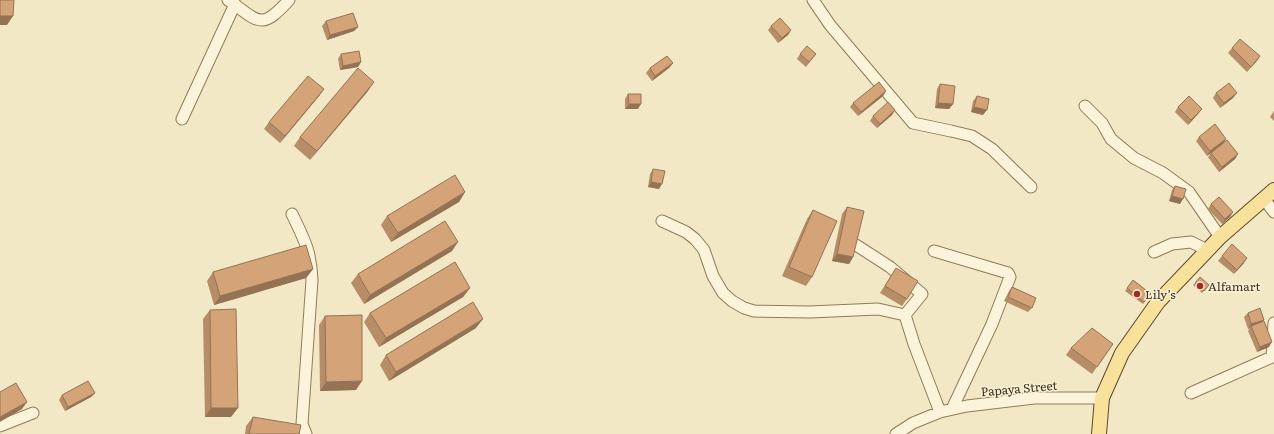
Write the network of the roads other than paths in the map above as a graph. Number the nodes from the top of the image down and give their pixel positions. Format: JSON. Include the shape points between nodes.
{"nodes":[{"id":1,"x":289,"y":0,"type":"edge"},
{"id":2,"x":813,"y":0,"type":"edge"},
{"id":3,"x":232,"y":2,"type":"edge"},
{"id":4,"x":1085,"y":106,"type":"dead end"},
{"id":5,"x":182,"y":119,"type":"dead end"},
{"id":6,"x":1031,"y":187,"type":"dead end"},
{"id":7,"x":1269,"y":195,"type":"edge"},
{"id":8,"x":1274,"y":212,"type":"edge"},
{"id":9,"x":292,"y":214,"type":"dead end"},
{"id":10,"x":662,"y":221,"type":"dead end"},
{"id":11,"x":1220,"y":237,"type":"junction"},
{"id":12,"x":856,"y":245,"type":"edge"},
{"id":13,"x":1207,"y":250,"type":"junction"},
{"id":14,"x":934,"y":251,"type":"dead end"},
{"id":15,"x":1154,"y":252,"type":"dead end"},
{"id":16,"x":905,"y":315,"type":"junction"},
{"id":17,"x":1274,"y":323,"type":"edge"},
{"id":18,"x":1191,"y":393,"type":"dead end"},
{"id":19,"x":1102,"y":398,"type":"junction"},
{"id":20,"x":952,"y":409,"type":"junction"},
{"id":21,"x":940,"y":412,"type":"junction"},
{"id":22,"x":33,"y":413,"type":"dead end"},
{"id":23,"x":0,"y":426,"type":"edge"},
{"id":24,"x":306,"y":434,"type":"edge"},
{"id":25,"x":896,"y":434,"type":"edge"},
{"id":26,"x":1099,"y":434,"type":"edge"}],
"edges":[{"from":1,"to":3,"type":"street","via":[[270,19],[263,21],[255,20]]},
{"from":2,"to":6,"type":"street","via":[[830,25],[913,123],[972,136],[992,149]]},
{"from":3,"to":5,"type":"street"},
{"from":4,"to":11,"type":"street","via":[[1102,123],[1111,139],[1134,158],[1163,173],[1189,192]]},
{"from":7,"to":8,"type":"street"},
{"from":7,"to":11,"type":"main road"},
{"from":9,"to":24,"type":"street","via":[[308,247],[312,264],[302,424]]},
{"from":10,"to":16,"type":"street","via":[[695,239],[704,250],[713,276],[723,292],[744,308],[754,311],[810,312],[878,309]]},
{"from":11,"to":13,"type":"main road"},
{"from":12,"to":16,"type":"street","via":[[890,267],[922,294]]},
{"from":13,"to":15,"type":"street","via":[[1191,242],[1172,244]]},
{"from":13,"to":19,"type":"main road","via":[[1158,302],[1122,353]]},
{"from":14,"to":20,"type":"street","via":[[1008,273],[1010,277],[992,324]]},
{"from":16,"to":21,"type":"street"},
{"from":17,"to":18,"type":"street","via":[[1272,357]]},
{"from":19,"to":20,"type":"street","name":"Papaya Street","via":[[1034,398]]},
{"from":19,"to":26,"type":"main road"},
{"from":20,"to":21,"type":"street","name":"Papaya Street"},
{"from":21,"to":25,"type":"street","name":"Papaya Street","via":[[913,423]]},
{"from":22,"to":23,"type":"street"}]}
